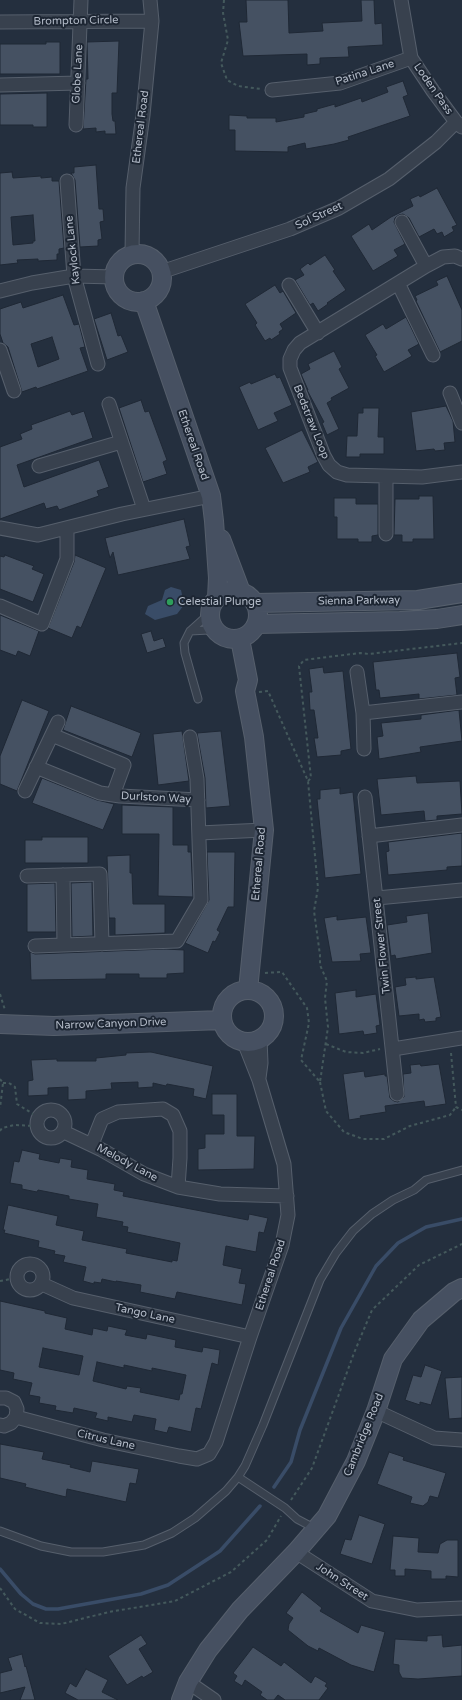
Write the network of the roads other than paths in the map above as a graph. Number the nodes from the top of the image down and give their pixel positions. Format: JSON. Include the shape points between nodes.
{"nodes":[{"id":1,"x":81,"y":0,"type":"edge"},
{"id":2,"x":150,"y":0,"type":"edge"},
{"id":3,"x":401,"y":0,"type":"edge"},
{"id":4,"x":152,"y":21,"type":"junction"},
{"id":5,"x":0,"y":22,"type":"edge"},
{"id":6,"x":81,"y":22,"type":"junction"},
{"id":7,"x":411,"y":58,"type":"junction"},
{"id":8,"x":78,"y":83,"type":"junction"},
{"id":9,"x":0,"y":85,"type":"edge"},
{"id":10,"x":272,"y":90,"type":"road end"},
{"id":11,"x":459,"y":124,"type":"edge"},
{"id":12,"x":76,"y":125,"type":"dead end"},
{"id":13,"x":67,"y":181,"type":"dead end"},
{"id":14,"x":402,"y":222,"type":"dead end"},
{"id":15,"x":132,"y":254,"type":"junction"},
{"id":16,"x":462,"y":259,"type":"edge"},
{"id":17,"x":426,"y":266,"type":"junction"},
{"id":18,"x":162,"y":272,"type":"junction"},
{"id":19,"x":74,"y":276,"type":"junction"},
{"id":20,"x":114,"y":277,"type":"junction"},
{"id":21,"x":398,"y":283,"type":"junction"},
{"id":22,"x":289,"y":285,"type":"dead end"},
{"id":23,"x":0,"y":291,"type":"edge"},
{"id":24,"x":144,"y":301,"type":"junction"},
{"id":25,"x":318,"y":333,"type":"junction"},
{"id":26,"x":0,"y":350,"type":"edge"},
{"id":27,"x":433,"y":355,"type":"dead end"},
{"id":28,"x":98,"y":364,"type":"dead end"},
{"id":29,"x":14,"y":391,"type":"dead end"},
{"id":30,"x":450,"y":393,"type":"dead end"},
{"id":31,"x":109,"y":404,"type":"dead end"},
{"id":32,"x":462,"y":423,"type":"edge"},
{"id":33,"x":121,"y":442,"type":"junction"},
{"id":34,"x":39,"y":466,"type":"dead end"},
{"id":35,"x":462,"y":472,"type":"edge"},
{"id":36,"x":386,"y":477,"type":"junction"},
{"id":37,"x":211,"y":496,"type":"junction"},
{"id":38,"x":144,"y":509,"type":"junction"},
{"id":39,"x":214,"y":521,"type":"junction"},
{"id":40,"x":0,"y":528,"type":"edge"},
{"id":41,"x":67,"y":528,"type":"junction"},
{"id":42,"x":386,"y":534,"type":"dead end"},
{"id":43,"x":241,"y":592,"type":"junction"},
{"id":44,"x":462,"y":593,"type":"edge"},
{"id":45,"x":255,"y":603,"type":"junction"},
{"id":46,"x":0,"y":606,"type":"edge"},
{"id":47,"x":213,"y":612,"type":"junction"},
{"id":48,"x":462,"y":615,"type":"edge"},
{"id":49,"x":257,"y":624,"type":"junction"},
{"id":50,"x":190,"y":631,"type":"junction"},
{"id":51,"x":234,"y":639,"type":"junction"},
{"id":52,"x":357,"y":672,"type":"dead end"},
{"id":53,"x":198,"y":700,"type":"dead end"},
{"id":54,"x":462,"y":702,"type":"edge"},
{"id":55,"x":363,"y":713,"type":"junction"},
{"id":56,"x":58,"y":722,"type":"dead end"},
{"id":57,"x":52,"y":735,"type":"junction"},
{"id":58,"x":190,"y":737,"type":"dead end"},
{"id":59,"x":364,"y":749,"type":"dead end"},
{"id":60,"x":36,"y":767,"type":"junction"},
{"id":61,"x":25,"y":791,"type":"dead end"},
{"id":62,"x":113,"y":795,"type":"junction"},
{"id":63,"x":365,"y":797,"type":"dead end"},
{"id":64,"x":198,"y":800,"type":"junction"},
{"id":65,"x":462,"y":825,"type":"edge"},
{"id":66,"x":264,"y":830,"type":"junction"},
{"id":67,"x":199,"y":833,"type":"junction"},
{"id":68,"x":370,"y":836,"type":"junction"},
{"id":69,"x":63,"y":875,"type":"junction"},
{"id":70,"x":27,"y":876,"type":"dead end"},
{"id":71,"x":462,"y":890,"type":"edge"},
{"id":72,"x":377,"y":898,"type":"junction"},
{"id":73,"x":102,"y":944,"type":"junction"},
{"id":74,"x":64,"y":945,"type":"junction"},
{"id":75,"x":35,"y":946,"type":"dead end"},
{"id":76,"x":249,"y":982,"type":"junction"},
{"id":77,"x":222,"y":1020,"type":"junction"},
{"id":78,"x":0,"y":1024,"type":"edge"},
{"id":79,"x":456,"y":1039,"type":"edge"},
{"id":80,"x":252,"y":1040,"type":"junction"},
{"id":81,"x":393,"y":1048,"type":"junction"},
{"id":82,"x":397,"y":1094,"type":"dead end"},
{"id":83,"x":64,"y":1132,"type":"junction"},
{"id":84,"x":92,"y":1144,"type":"junction"},
{"id":85,"x":462,"y":1170,"type":"edge"},
{"id":86,"x":178,"y":1187,"type":"junction"},
{"id":87,"x":287,"y":1196,"type":"junction"},
{"id":88,"x":42,"y":1284,"type":"junction"},
{"id":89,"x":462,"y":1288,"type":"edge"},
{"id":90,"x":250,"y":1337,"type":"junction"},
{"id":91,"x":0,"y":1398,"type":"edge"},
{"id":92,"x":376,"y":1411,"type":"junction"},
{"id":93,"x":16,"y":1417,"type":"junction"},
{"id":94,"x":0,"y":1425,"type":"edge"},
{"id":95,"x":462,"y":1440,"type":"edge"},
{"id":96,"x":197,"y":1459,"type":"joint"},
{"id":97,"x":238,"y":1477,"type":"junction"},
{"id":98,"x":316,"y":1529,"type":"junction"},
{"id":99,"x":0,"y":1531,"type":"edge"},
{"id":100,"x":296,"y":1552,"type":"junction"},
{"id":101,"x":462,"y":1608,"type":"edge"},
{"id":102,"x":188,"y":1682,"type":"junction"},
{"id":103,"x":181,"y":1700,"type":"edge"},
{"id":104,"x":214,"y":1700,"type":"edge"}],
"edges":[{"from":1,"to":6,"type":"street","name":"Globe Lane"},
{"from":2,"to":4,"type":"street","name":"Ethereal Road"},
{"from":3,"to":7,"type":"street","name":"Loden Pass"},
{"from":4,"to":6,"type":"street","name":"Brompton Circle"},
{"from":4,"to":15,"type":"street","name":"Ethereal Road","via":[[133,188]]},
{"from":5,"to":6,"type":"street","name":"Brompton Circle"},
{"from":6,"to":8,"type":"street","name":"Globe Lane"},
{"from":7,"to":10,"type":"street","name":"Patina Lane","via":[[340,83]]},
{"from":7,"to":11,"type":"street","name":"Loden Pass"},
{"from":8,"to":9,"type":"street"},
{"from":8,"to":12,"type":"street","name":"Globe Lane"},
{"from":11,"to":18,"type":"street","name":"Sol Street","via":[[389,179],[339,208],[290,230]]},
{"from":13,"to":19,"type":"street","name":"Kaylock Lane"},
{"from":14,"to":17,"type":"street"},
{"from":15,"to":18,"type":"street","via":[[147,256]]},
{"from":15,"to":20,"type":"street","via":[[120,263]]},
{"from":16,"to":17,"type":"street","name":"Bedstraw Loop","via":[[455,256],[443,257]]},
{"from":17,"to":21,"type":"street","name":"Bedstraw Loop"},
{"from":18,"to":24,"type":"street","via":[[157,293]]},
{"from":19,"to":20,"type":"street"},
{"from":19,"to":23,"type":"street"},
{"from":19,"to":28,"type":"street","name":"Kaylock Lane"},
{"from":20,"to":24,"type":"street","via":[[115,284],[123,296],[134,302]]},
{"from":21,"to":25,"type":"street","name":"Bedstraw Loop"},
{"from":21,"to":27,"type":"street"},
{"from":22,"to":25,"type":"street"},
{"from":24,"to":37,"type":"street","name":"Ethereal Road"},
{"from":25,"to":36,"type":"street","name":"Bedstraw Loop","via":[[300,343],[294,350],[290,368],[324,456],[337,472]]},
{"from":26,"to":29,"type":"street"},
{"from":30,"to":32,"type":"street"},
{"from":31,"to":33,"type":"street"},
{"from":33,"to":34,"type":"street"},
{"from":33,"to":38,"type":"street"},
{"from":35,"to":36,"type":"street","name":"Bedstraw Loop","via":[[422,477]]},
{"from":36,"to":42,"type":"street"},
{"from":37,"to":38,"type":"street"},
{"from":37,"to":39,"type":"street","name":"Ethereal Road"},
{"from":38,"to":41,"type":"street"},
{"from":39,"to":43,"type":"street","name":"Ethereal Road"},
{"from":39,"to":47,"type":"street","name":"Ethereal Road","via":[[218,578]]},
{"from":40,"to":41,"type":"street","via":[[38,535]]},
{"from":41,"to":46,"type":"street","via":[[67,559],[42,624]]},
{"from":43,"to":45,"type":"street","via":[[247,594]]},
{"from":43,"to":47,"type":"street","via":[[228,592]]},
{"from":44,"to":45,"type":"street","name":"Sienna Parkway","via":[[418,600]]},
{"from":45,"to":49,"type":"street","via":[[258,610]]},
{"from":47,"to":50,"type":"lane"},
{"from":47,"to":50,"type":"lane","via":[[209,630]]},
{"from":47,"to":51,"type":"street","via":[[221,636]]},
{"from":48,"to":49,"type":"street","name":"Sienna Parkway","via":[[408,621]]},
{"from":49,"to":51,"type":"street","via":[[250,633]]},
{"from":50,"to":53,"type":"lane","via":[[184,643],[185,653]]},
{"from":51,"to":66,"type":"street","name":"Ethereal Road","via":[[240,683],[246,692],[254,737]]},
{"from":52,"to":55,"type":"street"},
{"from":54,"to":55,"type":"street"},
{"from":55,"to":59,"type":"street"},
{"from":56,"to":57,"type":"street"},
{"from":57,"to":60,"type":"street"},
{"from":57,"to":62,"type":"street","name":"Durlston Way","via":[[124,765]]},
{"from":58,"to":64,"type":"street"},
{"from":60,"to":61,"type":"street"},
{"from":60,"to":62,"type":"street","name":"Durlston Way","via":[[100,793]]},
{"from":62,"to":64,"type":"street","name":"Durlston Way"},
{"from":63,"to":68,"type":"street","name":"Twin Flower Street"},
{"from":64,"to":67,"type":"street"},
{"from":65,"to":68,"type":"street"},
{"from":66,"to":67,"type":"street"},
{"from":66,"to":76,"type":"street","name":"Ethereal Road"},
{"from":67,"to":73,"type":"street","via":[[201,900],[176,941]]},
{"from":68,"to":72,"type":"street","name":"Twin Flower Street"},
{"from":69,"to":70,"type":"street"},
{"from":69,"to":73,"type":"street","via":[[100,874]]},
{"from":69,"to":74,"type":"street"},
{"from":71,"to":72,"type":"street"},
{"from":72,"to":81,"type":"street","name":"Twin Flower Street"},
{"from":73,"to":74,"type":"street"},
{"from":74,"to":75,"type":"street"},
{"from":76,"to":77,"type":"street","via":[[228,999],[224,1005]]},
{"from":76,"to":80,"type":"street","via":[[272,1006],[273,1022],[270,1029]]},
{"from":77,"to":78,"type":"street","name":"Narrow Canyon Drive","via":[[54,1026]]},
{"from":77,"to":80,"type":"street","via":[[224,1028],[235,1039]]},
{"from":79,"to":81,"type":"street"},
{"from":80,"to":87,"type":"street","name":"Ethereal Road","via":[[259,1080],[284,1164]]},
{"from":81,"to":82,"type":"street","name":"Twin Flower Street"},
{"from":83,"to":83,"type":"street","via":[[66,1123],[62,1114],[54,1110],[45,1111],[37,1122],[40,1134],[48,1139],[57,1138]]},
{"from":83,"to":84,"type":"street","name":"Melody Lane"},
{"from":84,"to":86,"type":"street","name":"Melody Lane","via":[[144,1174]]},
{"from":84,"to":86,"type":"street","via":[[102,1120],[118,1112],[163,1109],[173,1115],[180,1131]]},
{"from":85,"to":97,"type":"lane","via":[[426,1180],[414,1190],[393,1200],[353,1231],[336,1253],[320,1280],[252,1453]]},
{"from":86,"to":87,"type":"street","name":"Melody Lane","via":[[220,1194]]},
{"from":87,"to":90,"type":"street","name":"Ethereal Road","via":[[288,1215],[282,1245]]},
{"from":88,"to":88,"type":"street","via":[[44,1275],[40,1267],[33,1263],[24,1264],[18,1270],[16,1278],[19,1286],[27,1290],[36,1289]]},
{"from":88,"to":90,"type":"street","name":"Tango Lane","via":[[73,1298]]},
{"from":89,"to":92,"type":"street","name":"Cambridge Road","via":[[421,1320],[394,1359]]},
{"from":90,"to":96,"type":"street","name":"Ethereal Road","via":[[216,1442],[209,1454]]},
{"from":91,"to":93,"type":"street","via":[[14,1402],[17,1409]]},
{"from":92,"to":95,"type":"street","via":[[434,1438]]},
{"from":92,"to":98,"type":"street","name":"Cambridge Road","via":[[356,1461],[327,1516]]},
{"from":93,"to":94,"type":"street","via":[[11,1423]]},
{"from":93,"to":96,"type":"street","name":"Citrus Lane","via":[[103,1440]]},
{"from":97,"to":98,"type":"lane","via":[[285,1508],[297,1519]]},
{"from":97,"to":99,"type":"lane","via":[[195,1518],[165,1536],[123,1550],[72,1552],[41,1546]]},
{"from":98,"to":100,"type":"street","name":"Cambridge Road"},
{"from":100,"to":101,"type":"street","name":"John Street","via":[[372,1601],[417,1610]]},
{"from":100,"to":102,"type":"street","name":"Cambridge Road","via":[[240,1610],[208,1650]]},
{"from":102,"to":103,"type":"street","name":"Cambridge Road"},
{"from":102,"to":104,"type":"street"}]}
